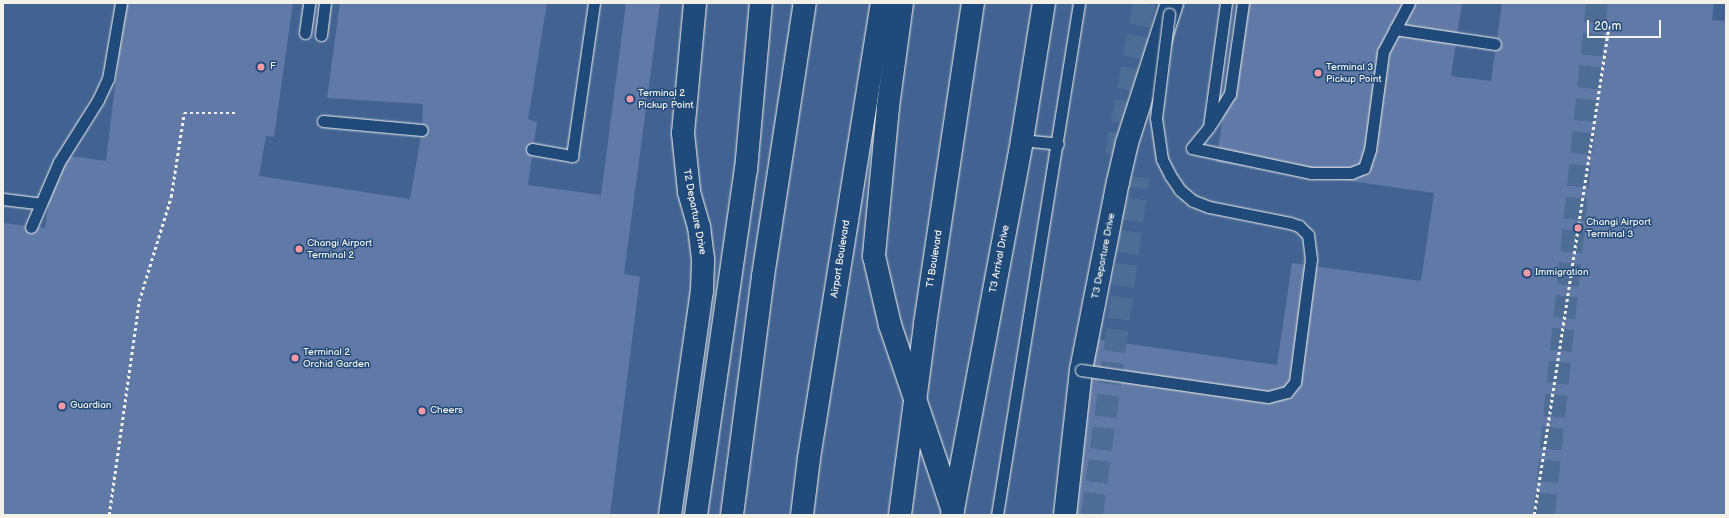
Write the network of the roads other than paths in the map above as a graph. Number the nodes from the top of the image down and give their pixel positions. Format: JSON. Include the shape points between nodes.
{"nodes":[{"id":1,"x":121,"y":3,"type":"edge"},
{"id":2,"x":309,"y":3,"type":"edge"},
{"id":3,"x":325,"y":3,"type":"edge"},
{"id":4,"x":594,"y":3,"type":"edge"},
{"id":5,"x":696,"y":3,"type":"edge"},
{"id":6,"x":761,"y":3,"type":"edge"},
{"id":7,"x":805,"y":3,"type":"edge"},
{"id":8,"x":882,"y":3,"type":"edge"},
{"id":9,"x":902,"y":3,"type":"edge"},
{"id":10,"x":973,"y":3,"type":"edge"},
{"id":11,"x":1044,"y":3,"type":"edge"},
{"id":12,"x":1079,"y":3,"type":"edge"},
{"id":13,"x":1226,"y":3,"type":"edge"},
{"id":14,"x":1243,"y":3,"type":"edge"},
{"id":15,"x":1410,"y":3,"type":"edge"},
{"id":16,"x":1171,"y":9,"type":"edge"},
{"id":17,"x":1395,"y":29,"type":"junction"},
{"id":18,"x":305,"y":33,"type":"dead end"},
{"id":19,"x":321,"y":35,"type":"dead end"},
{"id":20,"x":1495,"y":44,"type":"dead end"},
{"id":21,"x":323,"y":122,"type":"dead end"},
{"id":22,"x":1209,"y":128,"type":"junction"},
{"id":23,"x":422,"y":130,"type":"dead end"},
{"id":24,"x":1022,"y":140,"type":"junction"},
{"id":25,"x":1058,"y":144,"type":"junction"},
{"id":26,"x":532,"y":149,"type":"dead end"},
{"id":27,"x":3,"y":199,"type":"edge"},
{"id":28,"x":41,"y":204,"type":"junction"},
{"id":29,"x":31,"y":227,"type":"dead end"},
{"id":30,"x":1081,"y":370,"type":"junction"},
{"id":31,"x":953,"y":513,"type":"edge"},
{"id":32,"x":670,"y":515,"type":"edge"},
{"id":33,"x":696,"y":515,"type":"edge"},
{"id":34,"x":732,"y":515,"type":"edge"},
{"id":35,"x":802,"y":515,"type":"edge"},
{"id":36,"x":900,"y":515,"type":"edge"},
{"id":37,"x":996,"y":515,"type":"edge"},
{"id":38,"x":1065,"y":515,"type":"edge"}],
"edges":[{"from":1,"to":28,"type":"lane","via":[[108,79],[98,100],[59,162]]},
{"from":2,"to":18,"type":"lane"},
{"from":3,"to":19,"type":"lane"},
{"from":4,"to":26,"type":"lane","via":[[572,156]]},
{"from":5,"to":32,"type":"main road","name":"T2 Departure Drive","via":[[683,133],[689,191],[699,228],[703,259],[702,292]]},
{"from":6,"to":33,"type":"main road","via":[[746,170]]},
{"from":7,"to":34,"type":"main road","via":[[763,276]]},
{"from":8,"to":35,"type":"main road","name":"Airport Boulevard","via":[[808,458]]},
{"from":9,"to":31,"type":"main road","via":[[888,107],[874,256],[890,325]]},
{"from":10,"to":36,"type":"main road","name":"T1 Boulevard","via":[[926,316]]},
{"from":11,"to":24,"type":"main road","name":"T3 Arrival Drive"},
{"from":12,"to":25,"type":"lane"},
{"from":13,"to":22,"type":"lane"},
{"from":14,"to":22,"type":"lane","via":[[1230,94]]},
{"from":15,"to":17,"type":"lane"},
{"from":16,"to":30,"type":"main road","name":"T3 Departure Drive","bridge":true,"via":[[1127,143]]},
{"from":16,"to":30,"type":"lane","bridge":true,"via":[[1156,118],[1162,159],[1170,175],[1180,190],[1193,201],[1209,207],[1290,223],[1299,226],[1308,235],[1311,258],[1295,382],[1287,392],[1268,397]]},
{"from":17,"to":20,"type":"lane"},
{"from":17,"to":22,"type":"lane","via":[[1383,52],[1370,150],[1364,168],[1351,173],[1311,173],[1192,148]]},
{"from":21,"to":23,"type":"lane"},
{"from":24,"to":25,"type":"lane"},
{"from":24,"to":31,"type":"main road","name":"T3 Arrival Drive"},
{"from":25,"to":37,"type":"lane"},
{"from":27,"to":28,"type":"lane"},
{"from":28,"to":29,"type":"lane"},
{"from":30,"to":38,"type":"main road","name":"T3 Departure Drive"}]}
